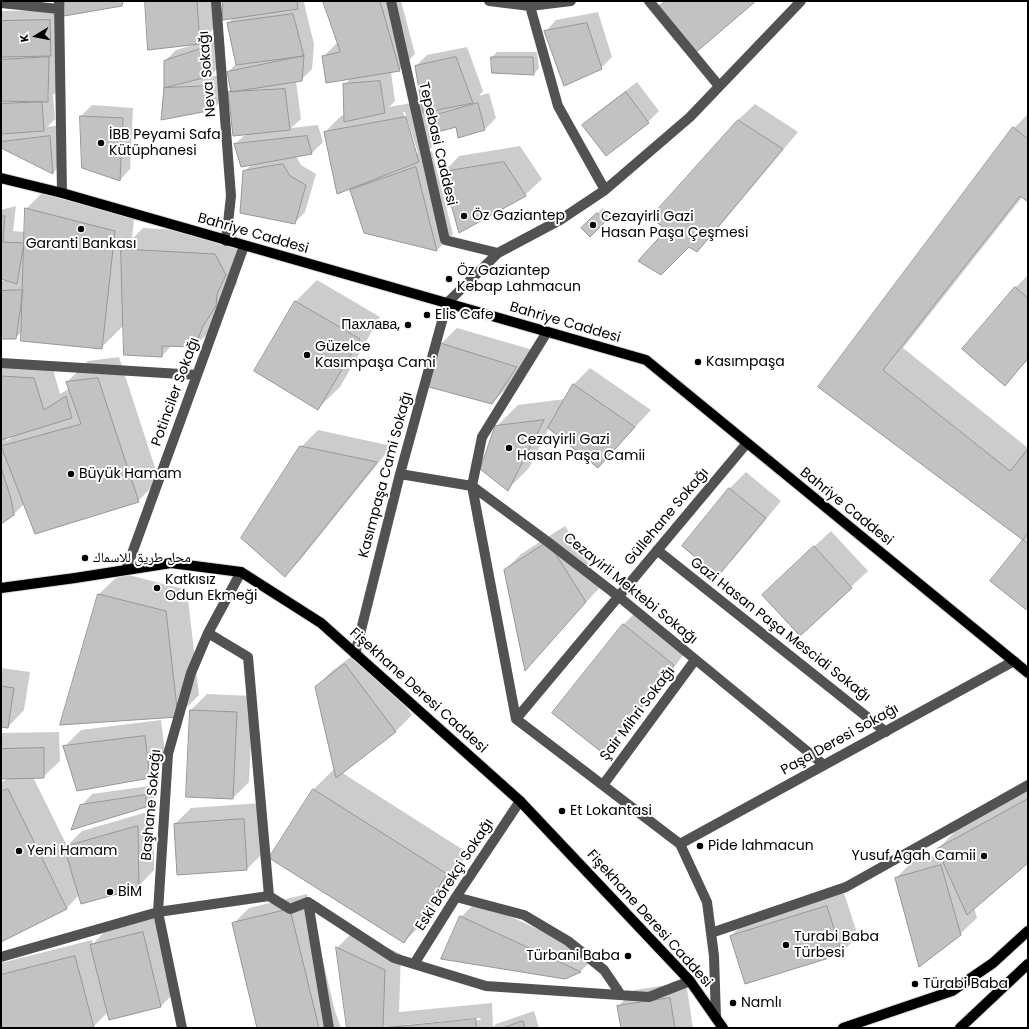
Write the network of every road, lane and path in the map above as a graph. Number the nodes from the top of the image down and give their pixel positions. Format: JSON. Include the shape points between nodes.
{"nodes":[{"id":1,"x":216,"y":1,"type":"edge"},
{"id":2,"x":390,"y":1,"type":"edge"},
{"id":3,"x":489,"y":1,"type":"edge"},
{"id":4,"x":571,"y":1,"type":"edge"},
{"id":5,"x":649,"y":1,"type":"edge"},
{"id":6,"x":800,"y":1,"type":"edge"},
{"id":7,"x":1,"y":3,"type":"edge"},
{"id":8,"x":530,"y":4,"type":"edge"},
{"id":9,"x":59,"y":5,"type":"edge"},
{"id":10,"x":719,"y":86,"type":"junction"},
{"id":11,"x":1,"y":178,"type":"edge"},
{"id":12,"x":605,"y":190,"type":"junction"},
{"id":13,"x":62,"y":193,"type":"junction"},
{"id":14,"x":226,"y":241,"type":"junction"},
{"id":15,"x":244,"y":246,"type":"junction"},
{"id":16,"x":498,"y":253,"type":"junction"},
{"id":17,"x":446,"y":303,"type":"junction"},
{"id":18,"x":547,"y":332,"type":"junction"},
{"id":19,"x":1,"y":363,"type":"edge"},
{"id":20,"x":197,"y":375,"type":"junction"},
{"id":21,"x":747,"y":443,"type":"junction"},
{"id":22,"x":400,"y":474,"type":"junction"},
{"id":23,"x":472,"y":486,"type":"junction"},
{"id":24,"x":657,"y":550,"type":"junction"},
{"id":25,"x":126,"y":570,"type":"junction"},
{"id":26,"x":241,"y":572,"type":"junction"},
{"id":27,"x":2,"y":588,"type":"edge"},
{"id":28,"x":618,"y":596,"type":"junction"},
{"id":29,"x":208,"y":634,"type":"junction"},
{"id":30,"x":355,"y":654,"type":"junction"},
{"id":31,"x":695,"y":660,"type":"junction"},
{"id":32,"x":1014,"y":661,"type":"junction"},
{"id":33,"x":1028,"y":673,"type":"edge"},
{"id":34,"x":516,"y":719,"type":"junction"},
{"id":35,"x":886,"y":732,"type":"junction"},
{"id":36,"x":824,"y":765,"type":"junction"},
{"id":37,"x":603,"y":784,"type":"junction"},
{"id":38,"x":1028,"y":785,"type":"edge"},
{"id":39,"x":520,"y":801,"type":"junction"},
{"id":40,"x":680,"y":844,"type":"junction"},
{"id":41,"x":269,"y":896,"type":"junction"},
{"id":42,"x":456,"y":897,"type":"junction"},
{"id":43,"x":308,"y":902,"type":"junction"},
{"id":44,"x":158,"y":912,"type":"junction"},
{"id":45,"x":1028,"y":931,"type":"edge"},
{"id":46,"x":711,"y":933,"type":"junction"},
{"id":47,"x":1,"y":957,"type":"edge"},
{"id":48,"x":414,"y":964,"type":"junction"},
{"id":49,"x":1028,"y":964,"type":"edge"},
{"id":50,"x":690,"y":981,"type":"junction"},
{"id":51,"x":621,"y":995,"type":"junction"},
{"id":52,"x":716,"y":1018,"type":"junction"},
{"id":53,"x":182,"y":1028,"type":"edge"},
{"id":54,"x":330,"y":1028,"type":"edge"},
{"id":55,"x":723,"y":1028,"type":"edge"},
{"id":56,"x":843,"y":1028,"type":"edge"},
{"id":57,"x":960,"y":1028,"type":"edge"}],
"edges":[{"from":1,"to":14,"type":"street","name":"Neva Sokağı","via":[[231,196]]},
{"from":2,"to":16,"type":"street","name":"Tepebasi Caddesi","via":[[445,240]]},
{"from":3,"to":8,"type":"street"},
{"from":4,"to":8,"type":"street"},
{"from":5,"to":10,"type":"street"},
{"from":6,"to":10,"type":"street"},
{"from":7,"to":9,"type":"street"},
{"from":8,"to":12,"type":"street","via":[[558,106]]},
{"from":9,"to":13,"type":"street"},
{"from":10,"to":12,"type":"street","via":[[690,117]]},
{"from":11,"to":13,"type":"main road","name":"Bahriye Caddesi"},
{"from":12,"to":16,"type":"street","via":[[560,220]]},
{"from":13,"to":14,"type":"main road","name":"Bahriye Caddesi"},
{"from":14,"to":15,"type":"main road","name":"Bahriye Caddesi"},
{"from":15,"to":17,"type":"main road","name":"Bahriye Caddesi"},
{"from":15,"to":20,"type":"street","name":"Potinciler Sokağı"},
{"from":16,"to":17,"type":"street"},
{"from":17,"to":18,"type":"main road","name":"Bahriye Caddesi"},
{"from":17,"to":22,"type":"street","name":"Kasımpaşa Cami Sokağı"},
{"from":18,"to":21,"type":"main road","name":"Bahriye Caddesi","via":[[646,360]]},
{"from":18,"to":23,"type":"street","via":[[482,437]]},
{"from":19,"to":20,"type":"street"},
{"from":20,"to":25,"type":"street","name":"Potinciler Sokağı"},
{"from":21,"to":24,"type":"street","name":"Güllehane Sokağı"},
{"from":21,"to":32,"type":"main road","name":"Bahriye Caddesi"},
{"from":22,"to":23,"type":"street","name":"Cezayirli Mektebi Sokağı"},
{"from":22,"to":30,"type":"street","name":"Kasımpaşa Cami Sokağı"},
{"from":23,"to":28,"type":"street","name":"Cezayirli Mektebi Sokağı"},
{"from":23,"to":34,"type":"street"},
{"from":24,"to":28,"type":"street","name":"Güllehane Sokağı"},
{"from":24,"to":35,"type":"street","name":"Gazi Hasan Paşa Mescidi Sokağı"},
{"from":25,"to":26,"type":"main road","name":"Fişekhane Deresi Caddesi","via":[[171,562]]},
{"from":25,"to":27,"type":"main road","name":"Fişekhane Deresi Caddesi"},
{"from":26,"to":29,"type":"street","name":"Başhane Sokağı"},
{"from":26,"to":30,"type":"main road","name":"Fişekhane Deresi Caddesi","via":[[321,623]]},
{"from":28,"to":31,"type":"street","name":"Cezayirli Mektebi Sokağı"},
{"from":28,"to":34,"type":"street","name":"Güllehane Sokağı"},
{"from":29,"to":41,"type":"street","via":[[248,657]]},
{"from":29,"to":44,"type":"street","name":"Başhane Sokağı","via":[[191,673],[168,754]]},
{"from":30,"to":39,"type":"main road","name":"Fişekhane Deresi Caddesi"},
{"from":31,"to":36,"type":"street","name":"Cezayirli Mektebi Sokağı"},
{"from":31,"to":37,"type":"street","name":"Şair Mihri Sokağı"},
{"from":32,"to":33,"type":"main road","name":"Bahriye Caddesi"},
{"from":32,"to":35,"type":"street","name":"Paşa Deresi Sokağı"},
{"from":34,"to":37,"type":"street"},
{"from":35,"to":36,"type":"street","name":"Paşa Deresi Sokağı"},
{"from":36,"to":40,"type":"street","name":"Paşa Deresi Sokağı"},
{"from":37,"to":40,"type":"street"},
{"from":38,"to":46,"type":"street","via":[[846,887]]},
{"from":39,"to":42,"type":"street","name":"Eski Börekçi Sokağı"},
{"from":39,"to":50,"type":"main road","name":"Fişekhane Deresi Caddesi"},
{"from":40,"to":46,"type":"street","via":[[707,902]]},
{"from":41,"to":43,"type":"street","via":[[290,909]]},
{"from":41,"to":44,"type":"street"},
{"from":42,"to":48,"type":"street","name":"Eski Börekçi Sokağı"},
{"from":42,"to":51,"type":"street","via":[[524,915],[568,941],[604,970]]},
{"from":43,"to":48,"type":"street","via":[[394,958]]},
{"from":43,"to":54,"type":"street"},
{"from":44,"to":47,"type":"street"},
{"from":44,"to":53,"type":"street","name":"Başhane Sokağı"},
{"from":45,"to":56,"type":"main road","via":[[993,963],[952,991]]},
{"from":46,"to":52,"type":"street"},
{"from":48,"to":51,"type":"street","via":[[486,986]]},
{"from":49,"to":57,"type":"main road"},
{"from":50,"to":51,"type":"street","via":[[649,997]]},
{"from":50,"to":52,"type":"main road","name":"Fişekhane Deresi Caddesi"},
{"from":52,"to":55,"type":"main road","name":"Fişekhane Deresi Caddesi"}]}
